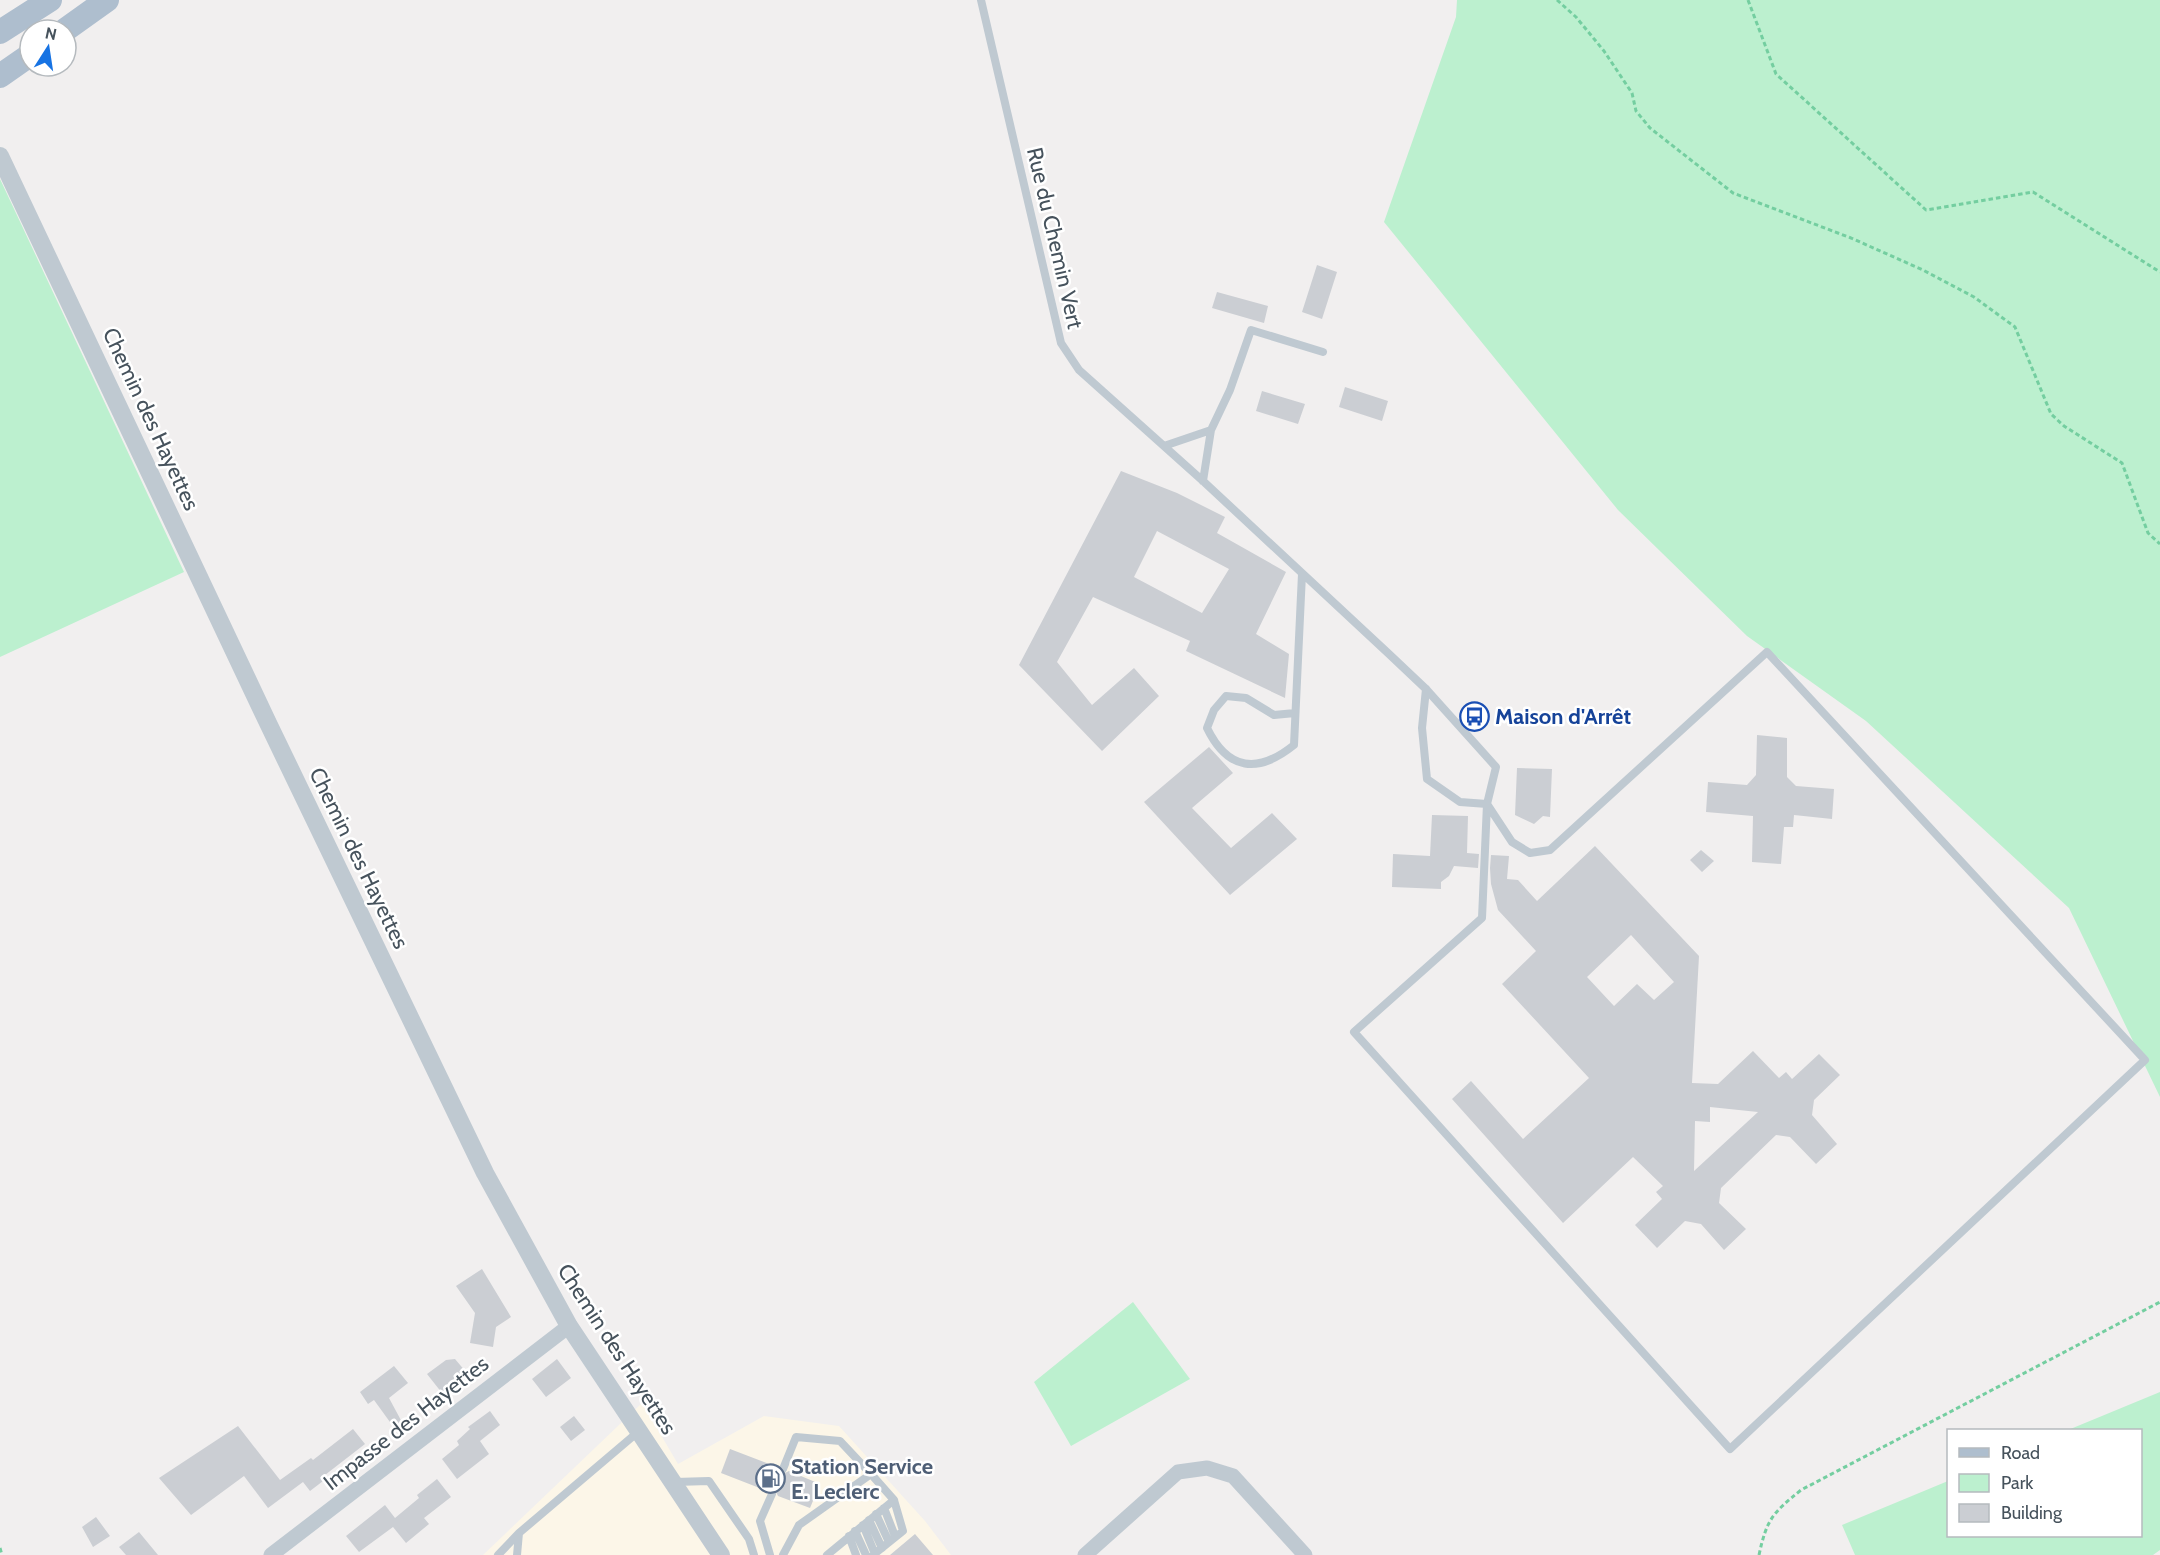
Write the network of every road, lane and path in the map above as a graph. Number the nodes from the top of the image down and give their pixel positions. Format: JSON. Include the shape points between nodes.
{"nodes":[{"id":1,"x":50,"y":0,"type":"edge"},
{"id":2,"x":107,"y":0,"type":"edge"},
{"id":3,"x":981,"y":0,"type":"edge"},
{"id":4,"x":1557,"y":0,"type":"edge"},
{"id":5,"x":1748,"y":0,"type":"edge"},
{"id":6,"x":78,"y":21,"type":"edge"},
{"id":7,"x":0,"y":32,"type":"edge"},
{"id":8,"x":18,"y":63,"type":"edge"},
{"id":9,"x":0,"y":76,"type":"edge"},
{"id":10,"x":0,"y":156,"type":"edge"},
{"id":11,"x":2160,"y":272,"type":"edge"},
{"id":12,"x":1323,"y":352,"type":"dead end"},
{"id":13,"x":1211,"y":430,"type":"junction"},
{"id":14,"x":1164,"y":446,"type":"junction"},
{"id":15,"x":1203,"y":481,"type":"junction"},
{"id":16,"x":2160,"y":544,"type":"edge"},
{"id":17,"x":1302,"y":574,"type":"junction"},
{"id":18,"x":1426,"y":688,"type":"junction"},
{"id":19,"x":1295,"y":713,"type":"junction"},
{"id":20,"x":1487,"y":804,"type":"junction"},
{"id":21,"x":2160,"y":1302,"type":"edge"},
{"id":22,"x":569,"y":1326,"type":"junction"},
{"id":23,"x":640,"y":1430,"type":"junction"},
{"id":24,"x":783,"y":1469,"type":"dead end"},
{"id":25,"x":871,"y":1474,"type":"junction"},
{"id":26,"x":675,"y":1482,"type":"junction"},
{"id":27,"x":772,"y":1494,"type":"dead end"},
{"id":28,"x":894,"y":1500,"type":"junction"},
{"id":29,"x":884,"y":1508,"type":"junction"},
{"id":30,"x":869,"y":1520,"type":"junction"},
{"id":31,"x":519,"y":1533,"type":"junction"},
{"id":32,"x":852,"y":1534,"type":"junction"},
{"id":33,"x":889,"y":1542,"type":"junction"},
{"id":34,"x":839,"y":1545,"type":"junction"},
{"id":35,"x":0,"y":1548,"type":"edge"},
{"id":36,"x":830,"y":1554,"type":"edge"},
{"id":37,"x":874,"y":1554,"type":"edge"},
{"id":38,"x":2,"y":1555,"type":"edge"},
{"id":39,"x":271,"y":1555,"type":"edge"},
{"id":40,"x":498,"y":1555,"type":"edge"},
{"id":41,"x":518,"y":1555,"type":"edge"},
{"id":42,"x":721,"y":1555,"type":"edge"},
{"id":43,"x":754,"y":1555,"type":"edge"},
{"id":44,"x":770,"y":1555,"type":"edge"},
{"id":45,"x":783,"y":1555,"type":"edge"},
{"id":46,"x":843,"y":1555,"type":"edge"},
{"id":47,"x":856,"y":1555,"type":"edge"},
{"id":48,"x":866,"y":1555,"type":"edge"},
{"id":49,"x":1085,"y":1555,"type":"edge"},
{"id":50,"x":1305,"y":1555,"type":"edge"},
{"id":51,"x":1759,"y":1555,"type":"edge"}],
"edges":[{"from":1,"to":7,"type":"main road"},
{"from":2,"to":6,"type":"main road"},
{"from":3,"to":14,"type":"lane","name":"Rue du Chemin Vert","via":[[1061,343],[1079,370]]},
{"from":4,"to":16,"type":"path","via":[[1604,51],[1632,93],[1636,111],[1650,128],[1732,193],[1923,270],[1974,297],[2014,327],[2051,414],[2121,463],[2148,533]]},
{"from":5,"to":11,"type":"path","via":[[1776,74],[1926,210],[2033,192]]},
{"from":8,"to":9,"type":"main road"},
{"from":10,"to":22,"type":"street","name":"Chemin des Hayettes","via":[[479,1163]]},
{"from":12,"to":13,"type":"lane","via":[[1251,330]]},
{"from":13,"to":14,"type":"lane"},
{"from":13,"to":15,"type":"lane"},
{"from":14,"to":15,"type":"lane","name":"Rue du Chemin Vert"},
{"from":15,"to":17,"type":"lane","name":"Rue du Chemin Vert"},
{"from":17,"to":18,"type":"lane","name":"Rue du Chemin Vert"},
{"from":17,"to":19,"type":"lane"},
{"from":18,"to":20,"type":"lane","name":"Rue du Chemin Vert","via":[[1496,767]]},
{"from":18,"to":20,"type":"lane","via":[[1422,728],[1427,779],[1460,802]]},
{"from":19,"to":19,"type":"lane","via":[[1293,745],[1263,764],[1238,763],[1217,748],[1207,728],[1214,710],[1226,696],[1246,698],[1274,715]]},
{"from":20,"to":20,"type":"lane","via":[[1512,842],[1530,853],[1550,850],[1767,652],[2145,1060],[1730,1449],[1354,1032],[1482,918]]},
{"from":21,"to":51,"type":"path","via":[[1801,1490],[1774,1512]]},
{"from":22,"to":23,"type":"street","name":"Chemin des Hayettes"},
{"from":22,"to":39,"type":"street","name":"Impasse des Hayettes"},
{"from":23,"to":26,"type":"street","name":"Chemin des Hayettes"},
{"from":23,"to":31,"type":"lane"},
{"from":24,"to":25,"type":"lane","via":[[796,1437],[840,1441]]},
{"from":25,"to":28,"type":"lane"},
{"from":25,"to":45,"type":"lane","via":[[799,1525]]},
{"from":26,"to":42,"type":"street","name":"Chemin des Hayettes"},
{"from":26,"to":43,"type":"lane","via":[[709,1481],[749,1539]]},
{"from":27,"to":44,"type":"lane","via":[[760,1521]]},
{"from":28,"to":29,"type":"lane"},
{"from":28,"to":33,"type":"lane","via":[[903,1531]]},
{"from":29,"to":30,"type":"lane"},
{"from":29,"to":33,"type":"lane"},
{"from":30,"to":32,"type":"lane"},
{"from":30,"to":33,"type":"lane"},
{"from":30,"to":37,"type":"lane"},
{"from":31,"to":40,"type":"lane"},
{"from":31,"to":41,"type":"lane"},
{"from":32,"to":34,"type":"lane"},
{"from":32,"to":47,"type":"lane"},
{"from":32,"to":48,"type":"lane"},
{"from":33,"to":37,"type":"lane"},
{"from":34,"to":36,"type":"lane"},
{"from":34,"to":46,"type":"lane"},
{"from":35,"to":38,"type":"path"},
{"from":49,"to":50,"type":"street","via":[[1178,1472],[1207,1468],[1233,1476]]}]}
